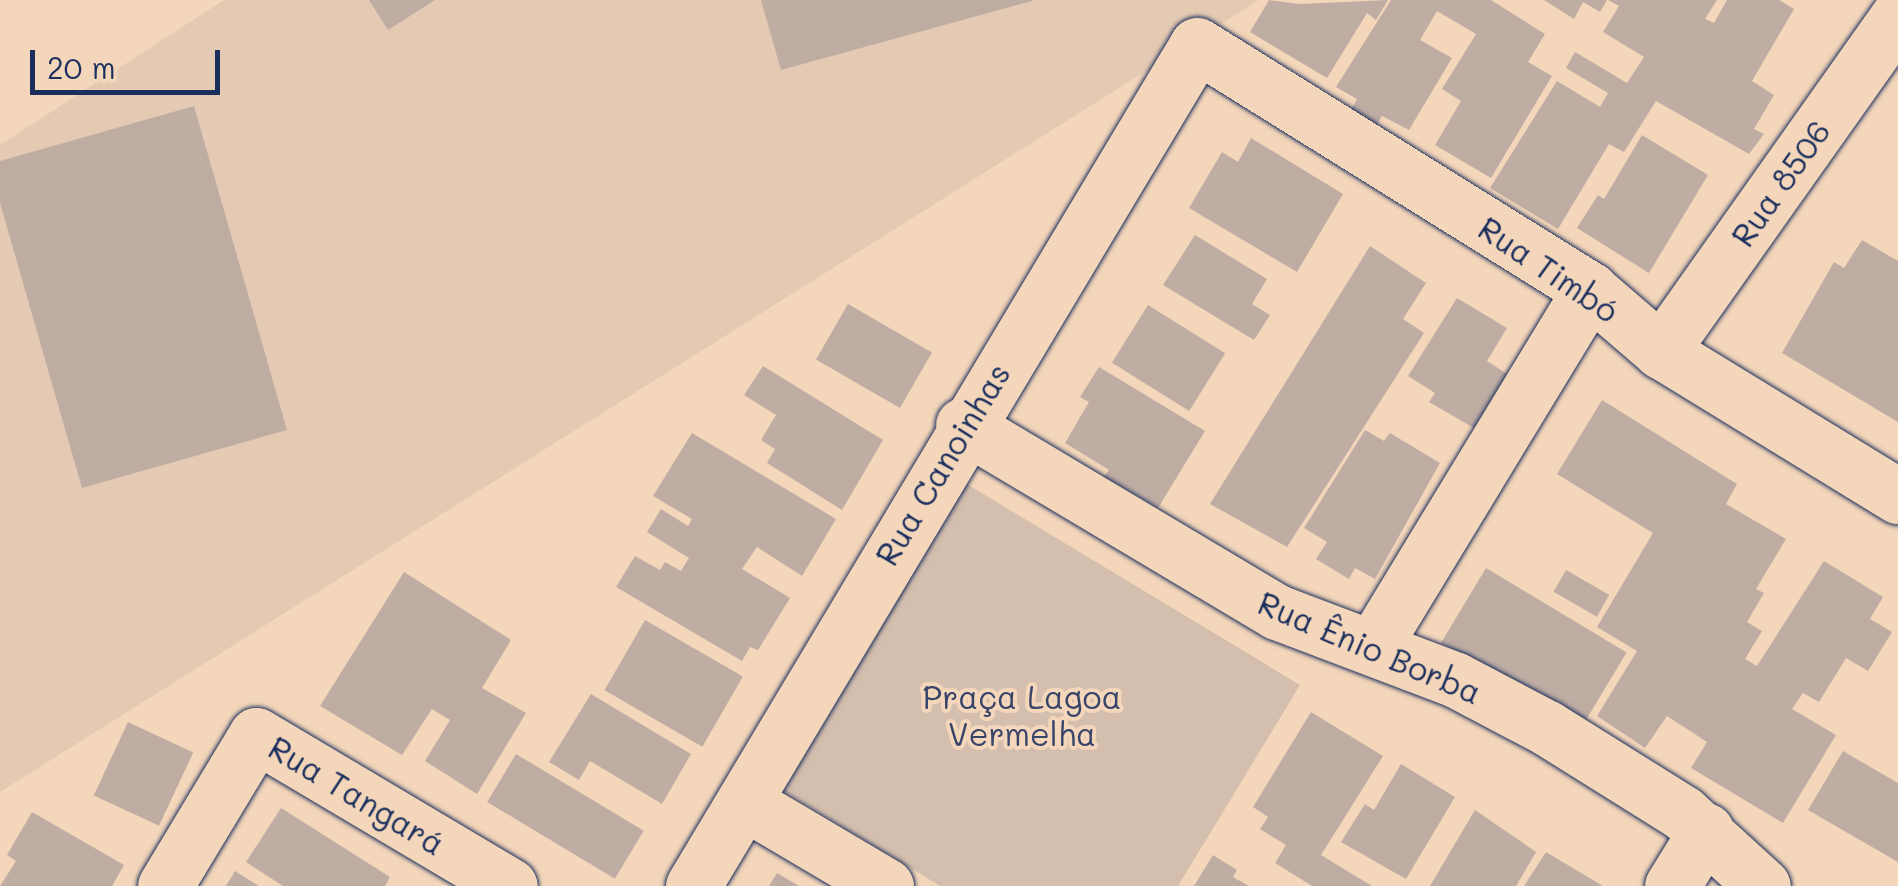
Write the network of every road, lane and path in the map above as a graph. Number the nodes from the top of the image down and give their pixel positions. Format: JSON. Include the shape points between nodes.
{"nodes":[{"id":1,"x":1898,"y":16,"type":"edge"},
{"id":2,"x":1196,"y":45,"type":"joint"},
{"id":3,"x":1590,"y":290,"type":"junction"},
{"id":4,"x":1661,"y":351,"type":"junction"},
{"id":5,"x":963,"y":425,"type":"junction"},
{"id":6,"x":1898,"y":496,"type":"edge"},
{"id":7,"x":1374,"y":645,"type":"junction"},
{"id":8,"x":744,"y":802,"type":"junction"},
{"id":9,"x":1706,"y":830,"type":"junction"},
{"id":10,"x":165,"y":886,"type":"edge"},
{"id":11,"x":510,"y":886,"type":"edge"},
{"id":12,"x":693,"y":886,"type":"edge"},
{"id":13,"x":886,"y":886,"type":"edge"},
{"id":14,"x":1672,"y":886,"type":"edge"},
{"id":15,"x":1762,"y":886,"type":"edge"}],
"edges":[{"from":1,"to":4,"type":"street","name":"Rua 8506"},
{"from":2,"to":3,"type":"street","name":"Rua Timbó"},
{"from":2,"to":5,"type":"street","name":"Rua Canoinhas"},
{"from":3,"to":4,"type":"street","name":"Rua Timbó"},
{"from":3,"to":7,"type":"street"},
{"from":4,"to":6,"type":"street","name":"Rua Timbó"},
{"from":5,"to":7,"type":"street","name":"Rua Ênio Borba","via":[[1278,612]]},
{"from":5,"to":8,"type":"street","name":"Rua Canoinhas"},
{"from":7,"to":9,"type":"street","name":"Rua Ênio Borba","via":[[1547,728]]},
{"from":8,"to":12,"type":"street","name":"Rua Canoinhas"},
{"from":8,"to":13,"type":"street"},
{"from":9,"to":14,"type":"street"},
{"from":9,"to":15,"type":"street","name":"Rua Ênio Borba"},
{"from":10,"to":11,"type":"street","name":"Rua Tangará","via":[[256,735]]}]}
